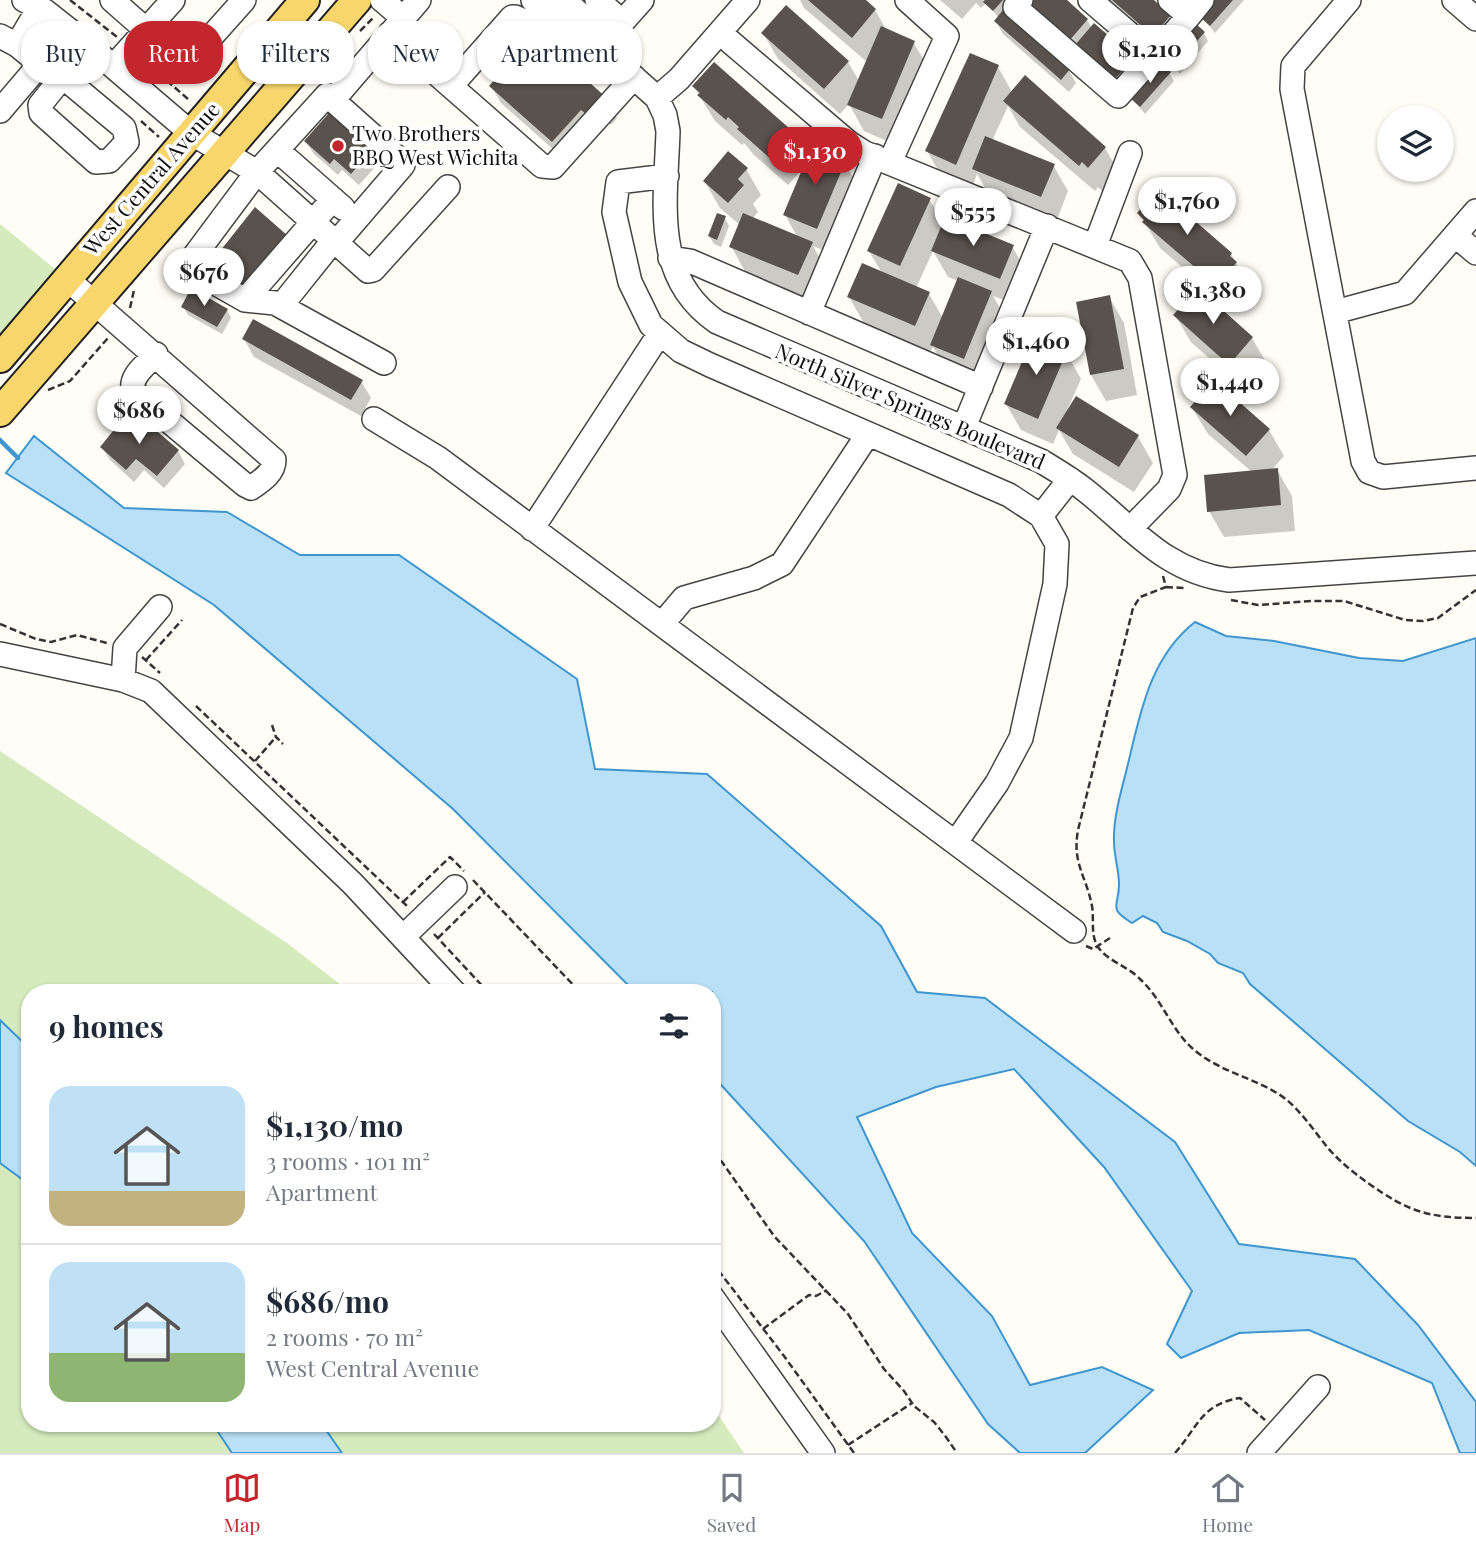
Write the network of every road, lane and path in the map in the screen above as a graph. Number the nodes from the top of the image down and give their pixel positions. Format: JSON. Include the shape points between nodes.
{"nodes":[{"id":1,"x":112,"y":0,"type":"edge"},
{"id":2,"x":173,"y":0,"type":"edge"},
{"id":3,"x":244,"y":0,"type":"edge"},
{"id":4,"x":305,"y":0,"type":"edge"},
{"id":5,"x":357,"y":0,"type":"edge"},
{"id":6,"x":382,"y":0,"type":"edge"},
{"id":7,"x":419,"y":0,"type":"edge"},
{"id":8,"x":597,"y":0,"type":"edge"},
{"id":9,"x":642,"y":0,"type":"edge"},
{"id":10,"x":748,"y":0,"type":"edge"},
{"id":11,"x":907,"y":0,"type":"edge"},
{"id":12,"x":1021,"y":0,"type":"edge"},
{"id":13,"x":1090,"y":0,"type":"edge"},
{"id":14,"x":1170,"y":0,"type":"edge"},
{"id":15,"x":1349,"y":0,"type":"edge"},
{"id":16,"x":1454,"y":0,"type":"edge"},
{"id":17,"x":31,"y":3,"type":"edge"},
{"id":18,"x":551,"y":3,"type":"edge"},
{"id":19,"x":1195,"y":8,"type":"edge"},
{"id":20,"x":1476,"y":19,"type":"edge"},
{"id":21,"x":55,"y":21,"type":"edge"},
{"id":22,"x":136,"y":21,"type":"edge"},
{"id":23,"x":154,"y":21,"type":"edge"},
{"id":24,"x":394,"y":21,"type":"edge"},
{"id":25,"x":401,"y":21,"type":"edge"},
{"id":26,"x":581,"y":21,"type":"edge"},
{"id":27,"x":621,"y":21,"type":"edge"},
{"id":28,"x":623,"y":21,"type":"edge"},
{"id":29,"x":223,"y":24,"type":"edge"},
{"id":30,"x":720,"y":33,"type":"junction"},
{"id":31,"x":9,"y":41,"type":"edge"},
{"id":32,"x":124,"y":55,"type":"edge"},
{"id":33,"x":1154,"y":55,"type":"junction"},
{"id":34,"x":368,"y":60,"type":"edge"},
{"id":35,"x":110,"y":63,"type":"edge"},
{"id":36,"x":114,"y":66,"type":"junction"},
{"id":37,"x":628,"y":84,"type":"edge"},
{"id":38,"x":642,"y":84,"type":"edge"},
{"id":39,"x":451,"y":86,"type":"joint"},
{"id":40,"x":657,"y":98,"type":"junction"},
{"id":41,"x":333,"y":100,"type":"junction"},
{"id":42,"x":0,"y":111,"type":"edge"},
{"id":43,"x":191,"y":133,"type":"junction"},
{"id":44,"x":277,"y":150,"type":"junction"},
{"id":45,"x":225,"y":153,"type":"junction"},
{"id":46,"x":1130,"y":153,"type":"dead end"},
{"id":47,"x":883,"y":159,"type":"junction"},
{"id":48,"x":257,"y":172,"type":"junction"},
{"id":49,"x":667,"y":176,"type":"junction"},
{"id":50,"x":448,"y":187,"type":"dead end"},
{"id":51,"x":333,"y":199,"type":"junction"},
{"id":52,"x":1476,"y":211,"type":"edge"},
{"id":53,"x":356,"y":219,"type":"junction"},
{"id":54,"x":313,"y":222,"type":"junction"},
{"id":55,"x":1047,"y":226,"type":"junction"},
{"id":56,"x":1455,"y":235,"type":"junction"},
{"id":57,"x":335,"y":242,"type":"junction"},
{"id":58,"x":1095,"y":246,"type":"junction"},
{"id":59,"x":1476,"y":253,"type":"edge"},
{"id":60,"x":670,"y":258,"type":"junction"},
{"id":61,"x":66,"y":278,"type":"junction"},
{"id":62,"x":244,"y":300,"type":"junction"},
{"id":63,"x":95,"y":303,"type":"junction"},
{"id":64,"x":281,"y":306,"type":"junction"},
{"id":65,"x":1335,"y":312,"type":"junction"},
{"id":66,"x":809,"y":313,"type":"junction"},
{"id":67,"x":660,"y":333,"type":"junction"},
{"id":68,"x":156,"y":354,"type":"junction"},
{"id":69,"x":0,"y":358,"type":"edge"},
{"id":70,"x":384,"y":363,"type":"dead end"},
{"id":71,"x":981,"y":387,"type":"junction"},
{"id":72,"x":9,"y":402,"type":"edge"},
{"id":73,"x":374,"y":419,"type":"dead end"},
{"id":74,"x":964,"y":427,"type":"junction"},
{"id":75,"x":868,"y":433,"type":"junction"},
{"id":76,"x":1476,"y":468,"type":"edge"},
{"id":77,"x":1070,"y":479,"type":"junction"},
{"id":78,"x":1041,"y":516,"type":"junction"},
{"id":79,"x":532,"y":528,"type":"junction"},
{"id":80,"x":1130,"y":529,"type":"junction"},
{"id":81,"x":1476,"y":563,"type":"edge"},
{"id":82,"x":1161,"y":568,"type":"dead end"},
{"id":83,"x":1166,"y":587,"type":"junction"},
{"id":84,"x":1187,"y":589,"type":"dead end"},
{"id":85,"x":1476,"y":590,"type":"edge"},
{"id":86,"x":1225,"y":598,"type":"dead end"},
{"id":87,"x":160,"y":607,"type":"dead end"},
{"id":88,"x":182,"y":620,"type":"dead end"},
{"id":89,"x":662,"y":624,"type":"junction"},
{"id":90,"x":0,"y":654,"type":"edge"},
{"id":91,"x":146,"y":660,"type":"dead end"},
{"id":92,"x":123,"y":680,"type":"junction"},
{"id":93,"x":272,"y":725,"type":"dead end"},
{"id":94,"x":276,"y":737,"type":"junction"},
{"id":95,"x":283,"y":744,"type":"dead end"},
{"id":96,"x":255,"y":761,"type":"dead end"},
{"id":97,"x":956,"y":842,"type":"junction"},
{"id":98,"x":455,"y":887,"type":"dead end"},
{"id":99,"x":485,"y":892,"type":"junction"},
{"id":100,"x":403,"y":902,"type":"dead end"},
{"id":101,"x":403,"y":937,"type":"junction"},
{"id":102,"x":438,"y":938,"type":"dead end"},
{"id":103,"x":1110,"y":938,"type":"dead end"},
{"id":104,"x":1080,"y":939,"type":"joint"},
{"id":105,"x":1098,"y":947,"type":"junction"},
{"id":106,"x":447,"y":984,"type":"edge"},
{"id":107,"x":572,"y":984,"type":"edge"},
{"id":108,"x":721,"y":1161,"type":"edge"},
{"id":109,"x":1476,"y":1219,"type":"edge"},
{"id":110,"x":721,"y":1274,"type":"edge"},
{"id":111,"x":827,"y":1290,"type":"junction"},
{"id":112,"x":721,"y":1310,"type":"edge"},
{"id":113,"x":763,"y":1329,"type":"junction"},
{"id":114,"x":1318,"y":1387,"type":"dead end"},
{"id":115,"x":912,"y":1403,"type":"junction"},
{"id":116,"x":1267,"y":1421,"type":"dead end"},
{"id":117,"x":848,"y":1445,"type":"junction"},
{"id":118,"x":823,"y":1453,"type":"edge"},
{"id":119,"x":854,"y":1453,"type":"edge"},
{"id":120,"x":957,"y":1453,"type":"edge"},
{"id":121,"x":1175,"y":1453,"type":"edge"},
{"id":122,"x":1259,"y":1453,"type":"edge"}],
"edges":[{"from":1,"to":22,"type":"street"},
{"from":2,"to":23,"type":"street"},
{"from":3,"to":29,"type":"street"},
{"from":4,"to":43,"type":"main road","name":"West Central Avenue"},
{"from":5,"to":45,"type":"main road","name":"West Central Avenue"},
{"from":6,"to":24,"type":"street"},
{"from":7,"to":25,"type":"street"},
{"from":8,"to":27,"type":"street"},
{"from":9,"to":28,"type":"street"},
{"from":10,"to":30,"type":"street"},
{"from":11,"to":47,"type":"street","via":[[947,36]]},
{"from":12,"to":33,"type":"street","via":[[1015,7],[1118,96]]},
{"from":13,"to":33,"type":"street"},
{"from":14,"to":19,"type":"street"},
{"from":15,"to":65,"type":"street","via":[[1293,66],[1292,89]]},
{"from":16,"to":20,"type":"street"},
{"from":17,"to":21,"type":"street"},
{"from":17,"to":31,"type":"street"},
{"from":18,"to":26,"type":"street"},
{"from":18,"to":39,"type":"street","via":[[537,23],[512,18]]},
{"from":19,"to":33,"type":"street"},
{"from":30,"to":40,"type":"street"},
{"from":30,"to":47,"type":"street","via":[[849,143]]},
{"from":31,"to":42,"type":"street","via":[[39,67]]},
{"from":32,"to":36,"type":"street"},
{"from":34,"to":41,"type":"street"},
{"from":35,"to":36,"type":"street"},
{"from":36,"to":43,"type":"street"},
{"from":37,"to":39,"type":"street","via":[[550,168],[542,166]]},
{"from":38,"to":40,"type":"street"},
{"from":40,"to":49,"type":"street","name":"North Silver Springs Boulevard","via":[[665,115]]},
{"from":41,"to":44,"type":"street","via":[[323,97]]},
{"from":41,"to":53,"type":"street","via":[[403,166]]},
{"from":43,"to":45,"type":"street"},
{"from":43,"to":61,"type":"main road","name":"West Central Avenue"},
{"from":44,"to":48,"type":"street"},
{"from":44,"to":51,"type":"street"},
{"from":45,"to":48,"type":"street"},
{"from":45,"to":63,"type":"main road","name":"West Central Avenue"},
{"from":46,"to":58,"type":"street"},
{"from":47,"to":55,"type":"street"},
{"from":47,"to":66,"type":"street"},
{"from":48,"to":54,"type":"street"},
{"from":48,"to":62,"type":"street","via":[[188,263],[192,270]]},
{"from":49,"to":60,"type":"street","name":"North Silver Springs Boulevard"},
{"from":49,"to":67,"type":"street","via":[[618,182],[614,212],[630,282],[651,325]]},
{"from":50,"to":57,"type":"street","via":[[371,272]]},
{"from":51,"to":53,"type":"street"},
{"from":51,"to":54,"type":"street"},
{"from":52,"to":56,"type":"street"},
{"from":53,"to":57,"type":"street"},
{"from":54,"to":57,"type":"street"},
{"from":54,"to":62,"type":"street"},
{"from":55,"to":58,"type":"street"},
{"from":55,"to":71,"type":"street"},
{"from":56,"to":59,"type":"street"},
{"from":56,"to":65,"type":"street","via":[[1405,292]]},
{"from":57,"to":64,"type":"street"},
{"from":58,"to":80,"type":"street","via":[[1130,261],[1140,278],[1175,475],[1169,489]]},
{"from":60,"to":66,"type":"street","via":[[690,261]]},
{"from":60,"to":74,"type":"street","name":"North Silver Springs Boulevard","via":[[691,301],[717,322]]},
{"from":61,"to":63,"type":"street"},
{"from":61,"to":69,"type":"main road","name":"West Central Avenue"},
{"from":62,"to":64,"type":"street"},
{"from":63,"to":68,"type":"street"},
{"from":63,"to":72,"type":"main road","name":"West Central Avenue"},
{"from":64,"to":70,"type":"street"},
{"from":65,"to":76,"type":"street","via":[[1363,461],[1369,472],[1382,477]]},
{"from":66,"to":71,"type":"street"},
{"from":67,"to":75,"type":"street","via":[[681,351],[710,365]]},
{"from":67,"to":79,"type":"street"},
{"from":68,"to":68,"type":"street","via":[[274,460],[266,477],[251,488],[245,485],[134,392],[133,379]]},
{"from":71,"to":74,"type":"street"},
{"from":73,"to":79,"type":"street","via":[[438,458]]},
{"from":74,"to":77,"type":"street","name":"North Silver Springs Boulevard"},
{"from":75,"to":78,"type":"street","via":[[1009,495]]},
{"from":75,"to":89,"type":"street","via":[[782,564],[754,578],[684,598]]},
{"from":77,"to":78,"type":"street"},
{"from":77,"to":80,"type":"street","name":"North Silver Springs Boulevard"},
{"from":78,"to":97,"type":"street","via":[[1057,544],[1055,583],[1021,738]]},
{"from":79,"to":89,"type":"street"},
{"from":80,"to":81,"type":"street","name":"North Silver Springs Boulevard","via":[[1178,565],[1228,580]]},
{"from":82,"to":83,"type":"path"},
{"from":83,"to":84,"type":"path"},
{"from":83,"to":105,"type":"path","via":[[1140,597],[1133,608],[1078,830],[1075,849]]},
{"from":85,"to":86,"type":"path","via":[[1438,618],[1423,621],[1344,601],[1258,606]]},
{"from":87,"to":92,"type":"street","via":[[125,649]]},
{"from":88,"to":91,"type":"path"},
{"from":89,"to":97,"type":"street"},
{"from":90,"to":92,"type":"street"},
{"from":92,"to":101,"type":"street","via":[[151,691]]},
{"from":93,"to":94,"type":"path"},
{"from":94,"to":95,"type":"path"},
{"from":94,"to":96,"type":"path"},
{"from":97,"to":104,"type":"street"},
{"from":98,"to":101,"type":"street"},
{"from":99,"to":100,"type":"path","via":[[450,857]]},
{"from":99,"to":102,"type":"path"},
{"from":99,"to":107,"type":"path"},
{"from":101,"to":106,"type":"street"},
{"from":103,"to":105,"type":"path"},
{"from":104,"to":105,"type":"path","via":[[1093,949]]},
{"from":105,"to":109,"type":"path","via":[[1150,988],[1187,1045],[1290,1103],[1330,1151],[1394,1202],[1416,1212]]},
{"from":108,"to":111,"type":"path","via":[[774,1236]]},
{"from":110,"to":113,"type":"path"},
{"from":111,"to":113,"type":"path","via":[[809,1295]]},
{"from":111,"to":115,"type":"path"},
{"from":112,"to":118,"type":"street"},
{"from":113,"to":117,"type":"path"},
{"from":114,"to":122,"type":"street"},
{"from":115,"to":117,"type":"path"},
{"from":115,"to":120,"type":"path","via":[[934,1422]]},
{"from":116,"to":121,"type":"path","via":[[1240,1398],[1226,1400],[1210,1408]]},
{"from":117,"to":119,"type":"path"}]}
